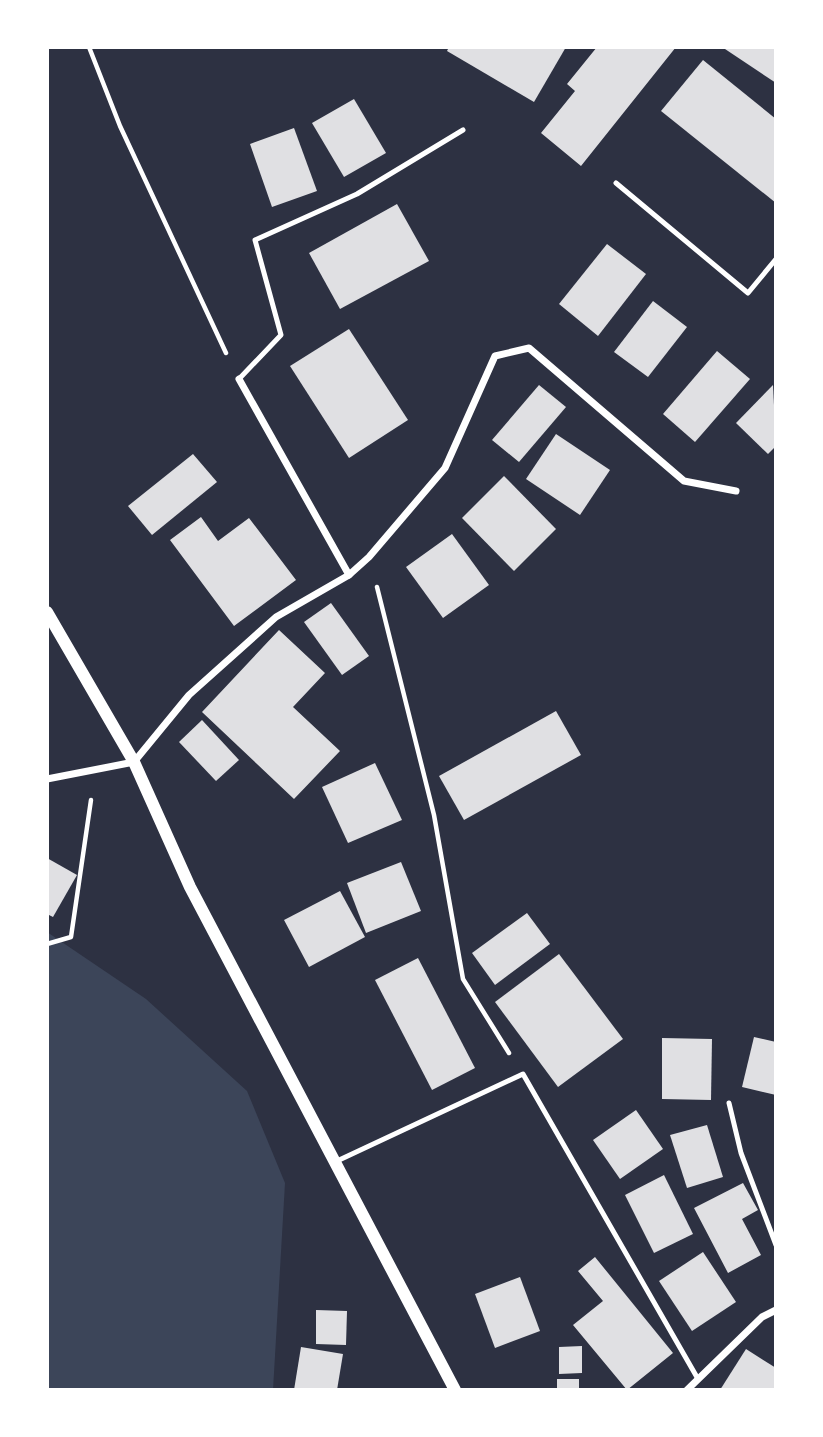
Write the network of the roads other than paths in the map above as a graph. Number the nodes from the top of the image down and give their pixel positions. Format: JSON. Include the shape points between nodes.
{"nodes":[{"id":1,"x":463,"y":130,"type":"dead end"},
{"id":2,"x":616,"y":183,"type":"dead end"},
{"id":3,"x":776,"y":259,"type":"edge"},
{"id":4,"x":239,"y":379,"type":"joint"},
{"id":5,"x":736,"y":491,"type":"dead end"},
{"id":6,"x":349,"y":575,"type":"junction"},
{"id":7,"x":47,"y":612,"type":"edge"},
{"id":8,"x":134,"y":762,"type":"junction"},
{"id":9,"x":47,"y":779,"type":"edge"},
{"id":10,"x":729,"y":1103,"type":"dead end"},
{"id":11,"x":335,"y":1162,"type":"junction"},
{"id":12,"x":776,"y":1245,"type":"edge"},
{"id":13,"x":776,"y":1310,"type":"edge"},
{"id":14,"x":698,"y":1379,"type":"junction"},
{"id":15,"x":454,"y":1390,"type":"edge"},
{"id":16,"x":687,"y":1390,"type":"edge"}],
"edges":[{"from":1,"to":4,"type":"lane","via":[[357,194],[255,240],[281,335]]},
{"from":2,"to":3,"type":"lane","via":[[748,293]]},
{"from":4,"to":6,"type":"street"},
{"from":5,"to":6,"type":"street","via":[[684,481],[529,348],[495,356],[445,468]]},
{"from":6,"to":8,"type":"street","via":[[276,617],[189,695]]},
{"from":7,"to":8,"type":"street"},
{"from":8,"to":9,"type":"street"},
{"from":8,"to":11,"type":"street","via":[[190,887]]},
{"from":10,"to":12,"type":"lane","via":[[741,1153]]},
{"from":11,"to":14,"type":"lane","via":[[523,1074]]},
{"from":11,"to":15,"type":"street"},
{"from":13,"to":14,"type":"street","via":[[762,1317]]},
{"from":14,"to":16,"type":"street"}]}
